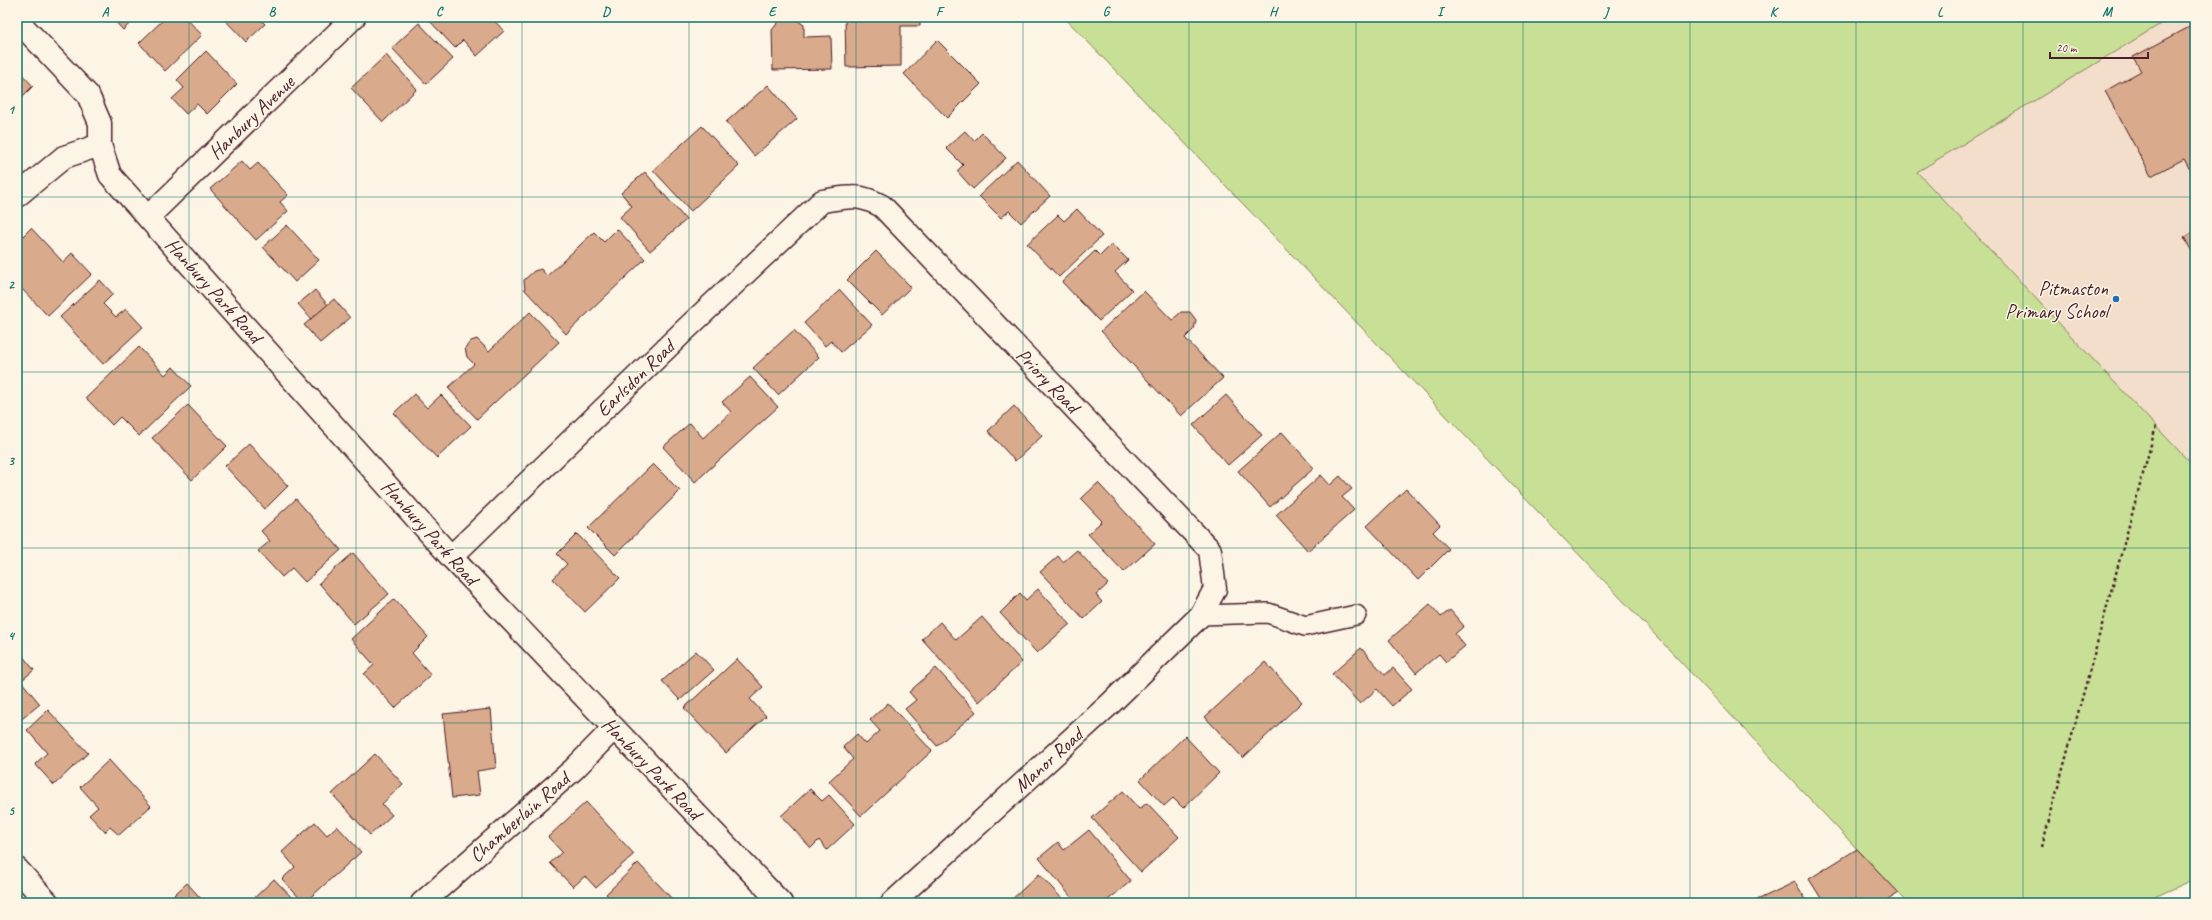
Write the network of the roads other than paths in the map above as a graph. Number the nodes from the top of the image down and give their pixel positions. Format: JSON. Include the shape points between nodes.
{"nodes":[{"id":1,"x":354,"y":17,"type":"edge"},
{"id":2,"x":17,"y":20,"type":"edge"},
{"id":3,"x":100,"y":146,"type":"junction"},
{"id":4,"x":17,"y":196,"type":"edge"},
{"id":5,"x":822,"y":201,"type":"joint"},
{"id":6,"x":148,"y":217,"type":"junction"},
{"id":7,"x":451,"y":557,"type":"junction"},
{"id":8,"x":1201,"y":615,"type":"junction"},
{"id":9,"x":1356,"y":615,"type":"dead end"},
{"id":10,"x":614,"y":728,"type":"junction"},
{"id":11,"x":17,"y":869,"type":"edge"},
{"id":12,"x":48,"y":903,"type":"edge"},
{"id":13,"x":422,"y":903,"type":"edge"},
{"id":14,"x":781,"y":903,"type":"edge"},
{"id":15,"x":892,"y":903,"type":"edge"}],
"edges":[{"from":1,"to":6,"type":"street","name":"Hanbury Avenue"},
{"from":2,"to":3,"type":"street","name":"Hanbury Park Road","via":[[88,95],[100,123]]},
{"from":3,"to":4,"type":"street","via":[[64,157]]},
{"from":3,"to":6,"type":"street","name":"Hanbury Park Road","via":[[110,176]]},
{"from":5,"to":7,"type":"street","name":"Earlsdon Road"},
{"from":5,"to":8,"type":"street","name":"Priory Road","via":[[865,197],[882,206],[1210,550],[1215,589]]},
{"from":6,"to":7,"type":"street","name":"Hanbury Park Road"},
{"from":7,"to":10,"type":"street","name":"Hanbury Park Road"},
{"from":8,"to":9,"type":"lane","via":[[1268,612],[1305,626]]},
{"from":8,"to":15,"type":"street","name":"Manor Road","via":[[1111,703]]},
{"from":10,"to":13,"type":"street","name":"Chamberlain Road","via":[[574,769]]},
{"from":10,"to":14,"type":"street","name":"Hanbury Park Road"},
{"from":11,"to":12,"type":"street"}]}
